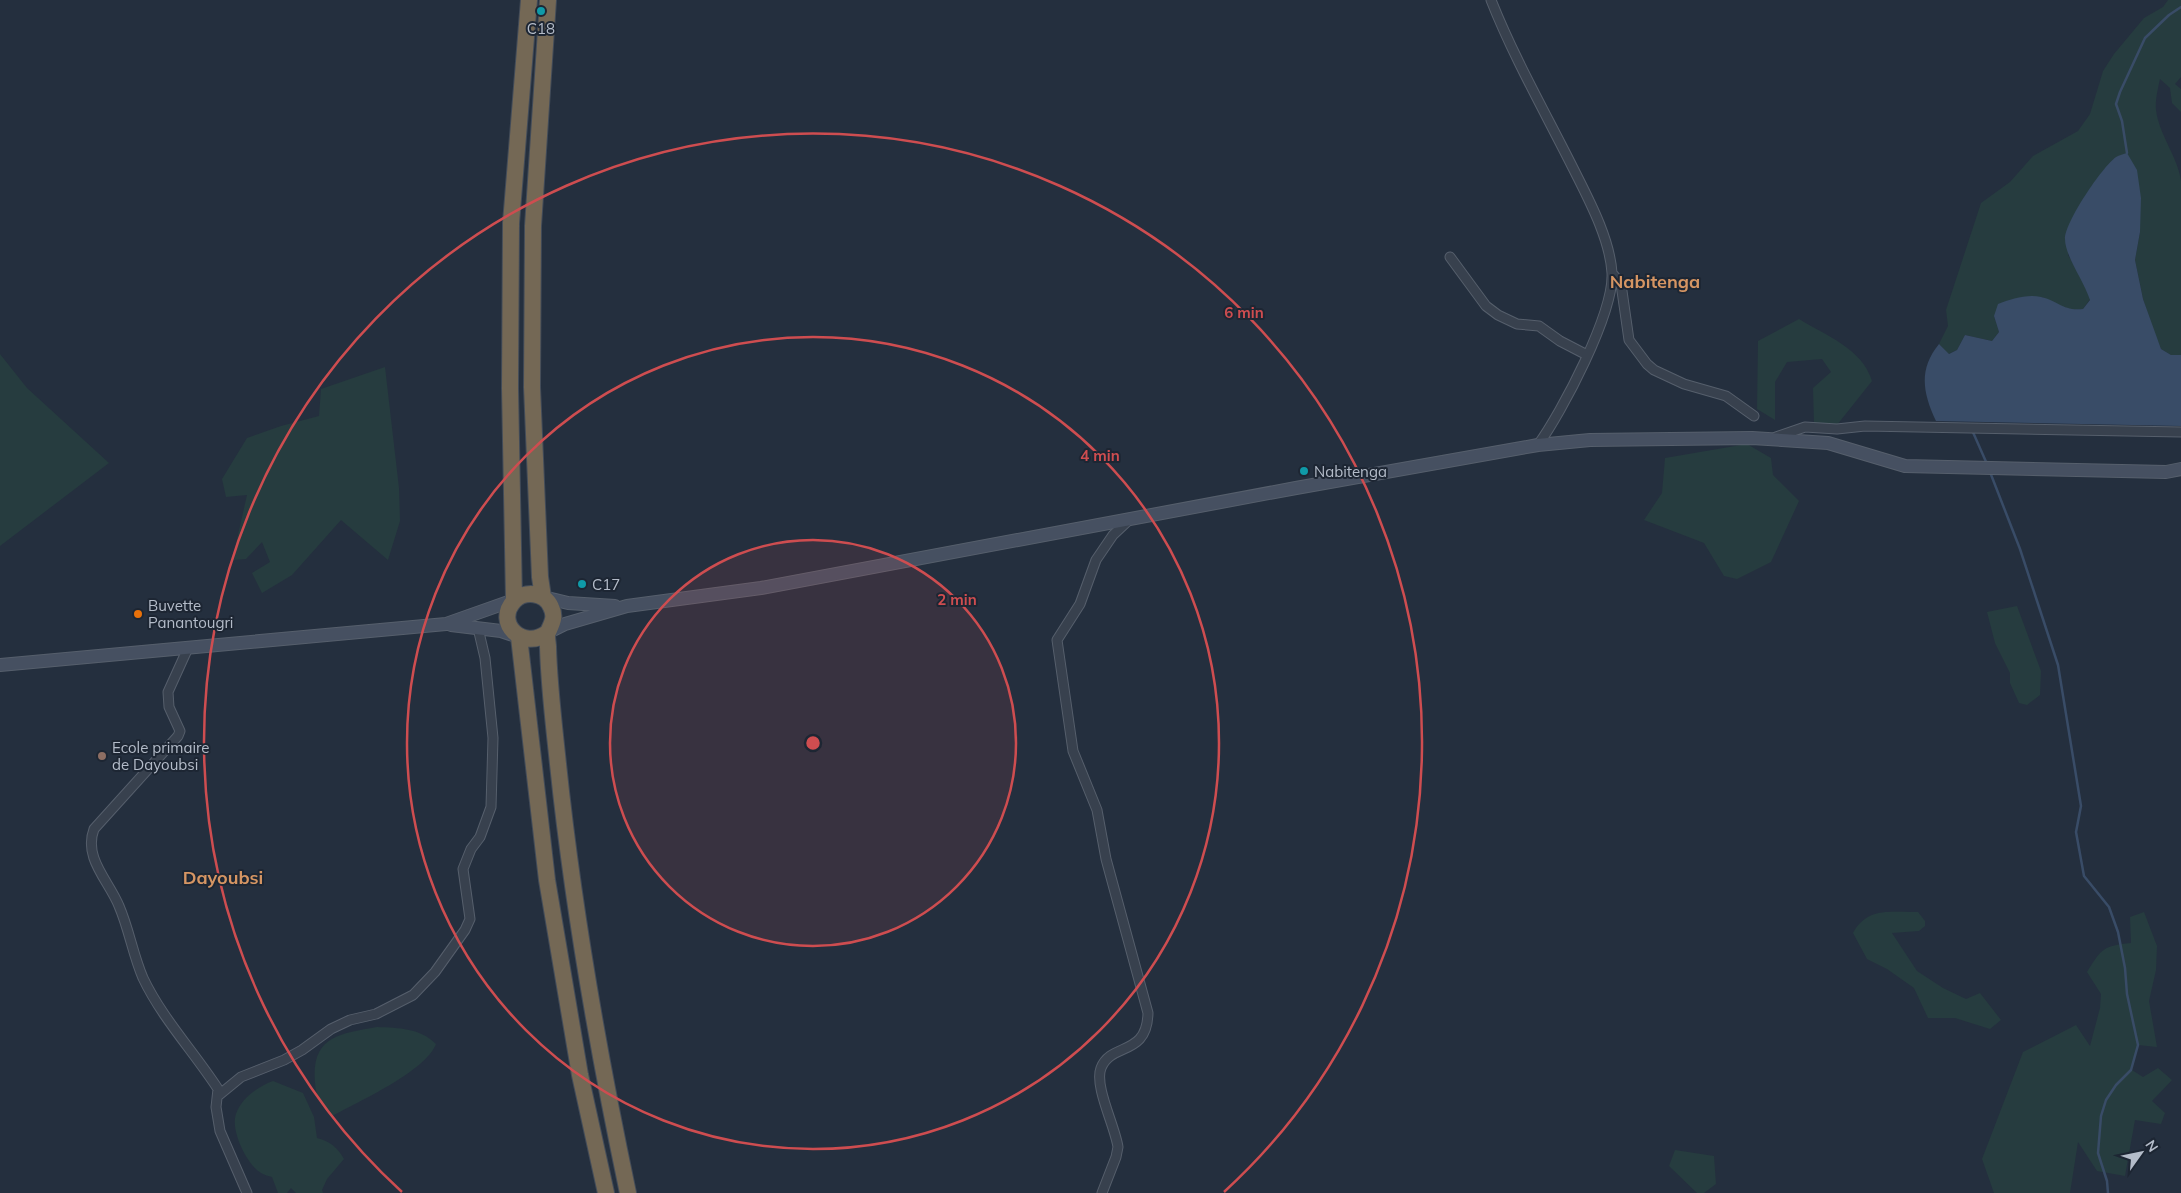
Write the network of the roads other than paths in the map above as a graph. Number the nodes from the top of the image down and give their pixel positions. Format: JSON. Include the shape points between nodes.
{"nodes":[{"id":1,"x":529,"y":0,"type":"edge"},
{"id":2,"x":548,"y":0,"type":"edge"},
{"id":3,"x":1490,"y":0,"type":"edge"},
{"id":4,"x":1450,"y":257,"type":"dead end"},
{"id":5,"x":1612,"y":273,"type":"junction"},
{"id":6,"x":1587,"y":355,"type":"junction"},
{"id":7,"x":1754,"y":416,"type":"dead end"},
{"id":8,"x":2181,"y":432,"type":"edge"},
{"id":9,"x":1768,"y":440,"type":"junction"},
{"id":10,"x":1538,"y":445,"type":"junction"},
{"id":11,"x":2181,"y":469,"type":"edge"},
{"id":12,"x":1129,"y":520,"type":"junction"},
{"id":13,"x":543,"y":597,"type":"junction"},
{"id":14,"x":514,"y":600,"type":"junction"},
{"id":15,"x":627,"y":606,"type":"junction"},
{"id":16,"x":446,"y":624,"type":"junction"},
{"id":17,"x":478,"y":628,"type":"junction"},
{"id":18,"x":547,"y":633,"type":"junction"},
{"id":19,"x":519,"y":637,"type":"junction"},
{"id":20,"x":188,"y":648,"type":"junction"},
{"id":21,"x":0,"y":666,"type":"edge"},
{"id":22,"x":219,"y":1095,"type":"junction"},
{"id":23,"x":247,"y":1193,"type":"edge"},
{"id":24,"x":606,"y":1193,"type":"edge"},
{"id":25,"x":628,"y":1193,"type":"edge"},
{"id":26,"x":1102,"y":1193,"type":"edge"}],
"edges":[{"from":1,"to":14,"type":"highway","via":[[511,223]]},
{"from":2,"to":13,"type":"highway","via":[[533,245],[532,388]]},
{"from":3,"to":5,"type":"street","via":[[1593,210],[1607,245]]},
{"from":4,"to":6,"type":"street","via":[[1486,306],[1498,315],[1518,324],[1539,326]]},
{"from":5,"to":6,"type":"street","via":[[1611,291]]},
{"from":5,"to":7,"type":"street","via":[[1621,284],[1629,340],[1647,364],[1684,384],[1726,396]]},
{"from":6,"to":10,"type":"street","via":[[1548,432]]},
{"from":8,"to":9,"type":"street","via":[[1805,427]]},
{"from":9,"to":10,"type":"street","via":[[1638,439]]},
{"from":9,"to":11,"type":"street","via":[[1828,443],[1905,466],[2166,472]]},
{"from":10,"to":12,"type":"street"},
{"from":12,"to":15,"type":"street","via":[[761,588]]},
{"from":12,"to":26,"type":"street","via":[[1113,535],[1096,560],[1080,604],[1058,640],[1073,751],[1097,810],[1106,859],[1148,1013],[1148,1026],[1142,1038],[1110,1057],[1101,1067],[1100,1079],[1118,1147]]},
{"from":13,"to":14,"type":"highway","via":[[528,594]]},
{"from":13,"to":15,"type":"street","via":[[568,603]]},
{"from":13,"to":18,"type":"highway","via":[[554,614]]},
{"from":14,"to":16,"type":"street"},
{"from":14,"to":19,"type":"highway","via":[[508,620]]},
{"from":15,"to":18,"type":"street","via":[[565,624]]},
{"from":16,"to":17,"type":"street"},
{"from":16,"to":20,"type":"street"},
{"from":17,"to":19,"type":"street"},
{"from":17,"to":22,"type":"street","via":[[485,658],[492,738],[491,807],[480,837],[462,869],[470,919],[465,930],[435,972],[413,995],[376,1014],[350,1020],[331,1029],[284,1060],[241,1077]]},
{"from":18,"to":19,"type":"highway","via":[[534,640]]},
{"from":18,"to":25,"type":"highway","via":[[572,878],[590,999]]},
{"from":19,"to":24,"type":"highway","via":[[547,880],[580,1075]]},
{"from":20,"to":21,"type":"street"},
{"from":20,"to":22,"type":"street","via":[[168,692],[168,707],[180,731],[178,736],[94,829],[91,846],[119,904],[143,978]]},
{"from":22,"to":23,"type":"street","via":[[216,1107],[220,1131]]}]}
